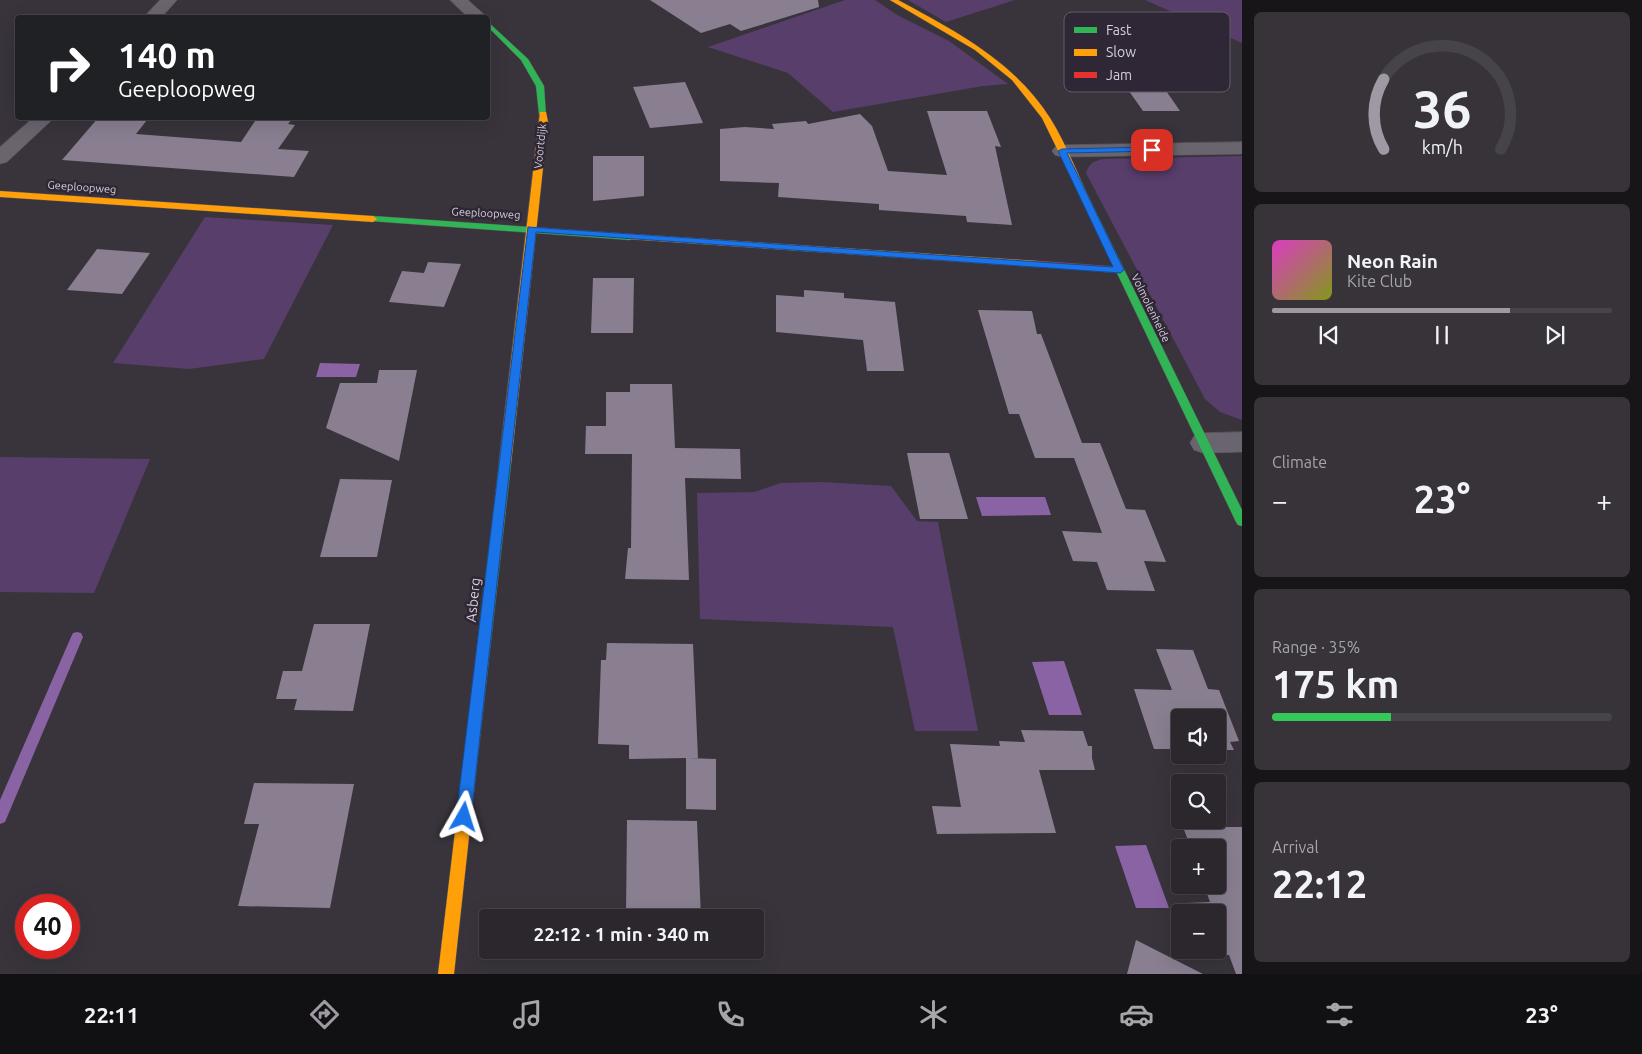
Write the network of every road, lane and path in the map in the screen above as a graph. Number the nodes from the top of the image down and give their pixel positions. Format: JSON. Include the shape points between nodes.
{"nodes":[{"id":1,"x":169,"y":0,"type":"edge"},
{"id":2,"x":458,"y":0,"type":"edge"},
{"id":3,"x":892,"y":0,"type":"edge"},
{"id":4,"x":154,"y":15,"type":"edge"},
{"id":5,"x":476,"y":15,"type":"edge"},
{"id":6,"x":490,"y":26,"type":"edge"},
{"id":7,"x":42,"y":120,"type":"edge"},
{"id":8,"x":1242,"y":148,"type":"edge"},
{"id":9,"x":1062,"y":151,"type":"junction"},
{"id":10,"x":0,"y":158,"type":"edge"},
{"id":11,"x":0,"y":194,"type":"edge"},
{"id":12,"x":531,"y":229,"type":"junction"},
{"id":13,"x":1120,"y":270,"type":"junction"},
{"id":14,"x":1203,"y":442,"type":"junction"},
{"id":15,"x":1242,"y":442,"type":"edge"},
{"id":16,"x":1242,"y":522,"type":"edge"},
{"id":17,"x":446,"y":974,"type":"edge"}],
"edges":[{"from":1,"to":4,"type":"street"},
{"from":2,"to":5,"type":"street"},
{"from":3,"to":9,"type":"street","name":"Volmolenheide","via":[[1004,67],[1032,98]]},
{"from":6,"to":12,"type":"street","name":"Voortdijk","via":[[524,59],[540,86],[544,122]]},
{"from":7,"to":10,"type":"street"},
{"from":8,"to":9,"type":"street"},
{"from":9,"to":13,"type":"street","name":"Volmolenheide"},
{"from":11,"to":12,"type":"street","name":"Geeploopweg"},
{"from":12,"to":13,"type":"street","name":"Geeploopweg"},
{"from":12,"to":17,"type":"street","name":"Asberg"},
{"from":13,"to":14,"type":"street","name":"Volmolenheide"},
{"from":14,"to":15,"type":"street"},
{"from":14,"to":16,"type":"street","name":"Volmolenheide"}]}
